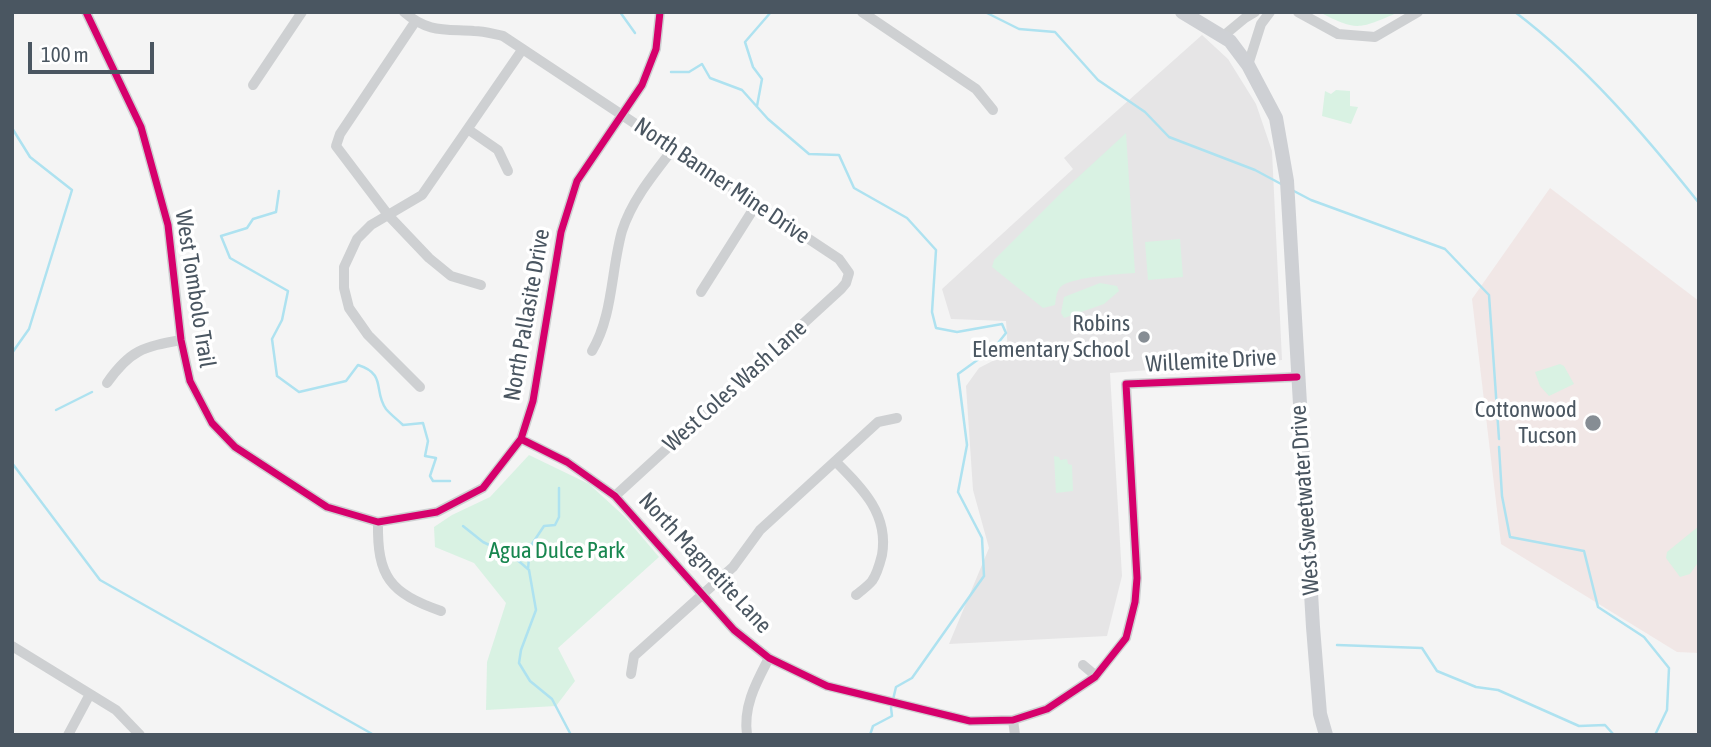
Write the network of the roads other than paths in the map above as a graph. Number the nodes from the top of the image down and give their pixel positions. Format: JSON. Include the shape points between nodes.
{"nodes":[{"id":1,"x":86,"y":12,"type":"edge"},
{"id":2,"x":302,"y":12,"type":"edge"},
{"id":3,"x":404,"y":12,"type":"edge"},
{"id":4,"x":660,"y":12,"type":"edge"},
{"id":5,"x":862,"y":12,"type":"edge"},
{"id":6,"x":1182,"y":12,"type":"edge"},
{"id":7,"x":1255,"y":12,"type":"edge"},
{"id":8,"x":1270,"y":12,"type":"edge"},
{"id":9,"x":1298,"y":12,"type":"edge"},
{"id":10,"x":1418,"y":12,"type":"edge"},
{"id":11,"x":415,"y":22,"type":"junction"},
{"id":12,"x":1222,"y":37,"type":"junction"},
{"id":13,"x":522,"y":50,"type":"junction"},
{"id":14,"x":1248,"y":65,"type":"junction"},
{"id":15,"x":253,"y":85,"type":"dead end"},
{"id":16,"x":993,"y":110,"type":"dead end"},
{"id":17,"x":623,"y":115,"type":"junction"},
{"id":18,"x":469,"y":130,"type":"junction"},
{"id":19,"x":673,"y":149,"type":"junction"},
{"id":20,"x":508,"y":171,"type":"dead end"},
{"id":21,"x":756,"y":205,"type":"junction"},
{"id":22,"x":388,"y":215,"type":"junction"},
{"id":23,"x":852,"y":273,"type":"joint"},
{"id":24,"x":481,"y":285,"type":"dead end"},
{"id":25,"x":701,"y":292,"type":"dead end"},
{"id":26,"x":181,"y":340,"type":"junction"},
{"id":27,"x":592,"y":351,"type":"dead end"},
{"id":28,"x":1297,"y":377,"type":"junction"},
{"id":29,"x":107,"y":383,"type":"dead end"},
{"id":30,"x":1126,"y":384,"type":"joint"},
{"id":31,"x":420,"y":387,"type":"dead end"},
{"id":32,"x":897,"y":418,"type":"dead end"},
{"id":33,"x":521,"y":439,"type":"junction"},
{"id":34,"x":836,"y":462,"type":"junction"},
{"id":35,"x":615,"y":496,"type":"junction"},
{"id":36,"x":378,"y":522,"type":"junction"},
{"id":37,"x":704,"y":594,"type":"junction"},
{"id":38,"x":856,"y":595,"type":"dead end"},
{"id":39,"x":441,"y":611,"type":"dead end"},
{"id":40,"x":13,"y":649,"type":"edge"},
{"id":41,"x":769,"y":658,"type":"junction"},
{"id":42,"x":1083,"y":664,"type":"dead end"},
{"id":43,"x":631,"y":674,"type":"dead end"},
{"id":44,"x":1096,"y":676,"type":"junction"},
{"id":45,"x":90,"y":694,"type":"junction"},
{"id":46,"x":1013,"y":720,"type":"junction"},
{"id":47,"x":68,"y":735,"type":"edge"},
{"id":48,"x":140,"y":735,"type":"edge"},
{"id":49,"x":747,"y":735,"type":"edge"},
{"id":50,"x":1016,"y":735,"type":"edge"},
{"id":51,"x":1326,"y":735,"type":"edge"}],
"edges":[{"from":1,"to":26,"type":"street","name":"West Tombolo Trail","via":[[141,127],[168,225]]},
{"from":2,"to":15,"type":"street"},
{"from":3,"to":11,"type":"street","name":"North Banner Mine Drive"},
{"from":4,"to":17,"type":"street","name":"North Pallasite Drive","via":[[656,49],[642,85]]},
{"from":5,"to":16,"type":"street","via":[[976,89]]},
{"from":6,"to":12,"type":"street","name":"West Sweetwater Drive"},
{"from":7,"to":12,"type":"street"},
{"from":8,"to":14,"type":"street","via":[[1261,24]]},
{"from":9,"to":10,"type":"street","via":[[1338,34],[1375,37]]},
{"from":11,"to":13,"type":"street","name":"North Banner Mine Drive","via":[[445,31],[503,36]]},
{"from":11,"to":22,"type":"street","via":[[336,146]]},
{"from":12,"to":14,"type":"street","name":"West Sweetwater Drive"},
{"from":13,"to":17,"type":"street","name":"North Banner Mine Drive"},
{"from":13,"to":18,"type":"street"},
{"from":14,"to":28,"type":"street","name":"West Sweetwater Drive","via":[[1276,118],[1287,181]]},
{"from":17,"to":19,"type":"street","name":"North Banner Mine Drive"},
{"from":17,"to":33,"type":"street","name":"North Pallasite Drive","via":[[577,181],[569,206],[533,401]]},
{"from":18,"to":20,"type":"street","via":[[498,150]]},
{"from":18,"to":22,"type":"street","via":[[422,195]]},
{"from":19,"to":21,"type":"street","name":"North Banner Mine Drive"},
{"from":19,"to":27,"type":"street","via":[[639,192],[623,228],[601,335]]},
{"from":21,"to":23,"type":"street","name":"North Banner Mine Drive","via":[[839,258]]},
{"from":21,"to":25,"type":"street"},
{"from":22,"to":24,"type":"street","via":[[451,276]]},
{"from":22,"to":31,"type":"street","via":[[357,239],[344,267],[345,288],[349,308],[368,335]]},
{"from":23,"to":35,"type":"street","name":"West Coles Wash Lane","via":[[841,289]]},
{"from":26,"to":29,"type":"street","via":[[143,347],[119,365]]},
{"from":26,"to":36,"type":"street","name":"West Tombolo Trail","via":[[190,381],[212,424],[235,447],[327,507]]},
{"from":28,"to":30,"type":"street","name":"Willemite Drive"},
{"from":28,"to":51,"type":"street","name":"West Sweetwater Drive","via":[[1320,714]]},
{"from":30,"to":44,"type":"street","name":"North Magnetite Lane","via":[[1138,578],[1126,638]]},
{"from":32,"to":34,"type":"street","via":[[878,422]]},
{"from":33,"to":35,"type":"street","name":"North Magnetite Lane"},
{"from":33,"to":36,"type":"street","name":"West Tombolo Trail","via":[[483,488],[438,512]]},
{"from":34,"to":37,"type":"street","via":[[760,530],[733,567]]},
{"from":34,"to":38,"type":"street","via":[[864,491],[882,527],[881,561],[873,581]]},
{"from":35,"to":37,"type":"street","name":"North Magnetite Lane"},
{"from":36,"to":39,"type":"street","via":[[377,548],[385,573],[398,591]]},
{"from":37,"to":41,"type":"street","name":"North Magnetite Lane","via":[[734,630]]},
{"from":37,"to":43,"type":"street","via":[[634,656]]},
{"from":40,"to":45,"type":"street"},
{"from":41,"to":46,"type":"street","name":"North Magnetite Lane","via":[[827,686],[970,721]]},
{"from":41,"to":49,"type":"street","via":[[752,691]]},
{"from":42,"to":44,"type":"street"},
{"from":44,"to":46,"type":"street","name":"North Magnetite Lane","via":[[1047,709]]},
{"from":45,"to":47,"type":"street"},
{"from":45,"to":48,"type":"street","via":[[129,720]]},
{"from":46,"to":50,"type":"street"}]}
